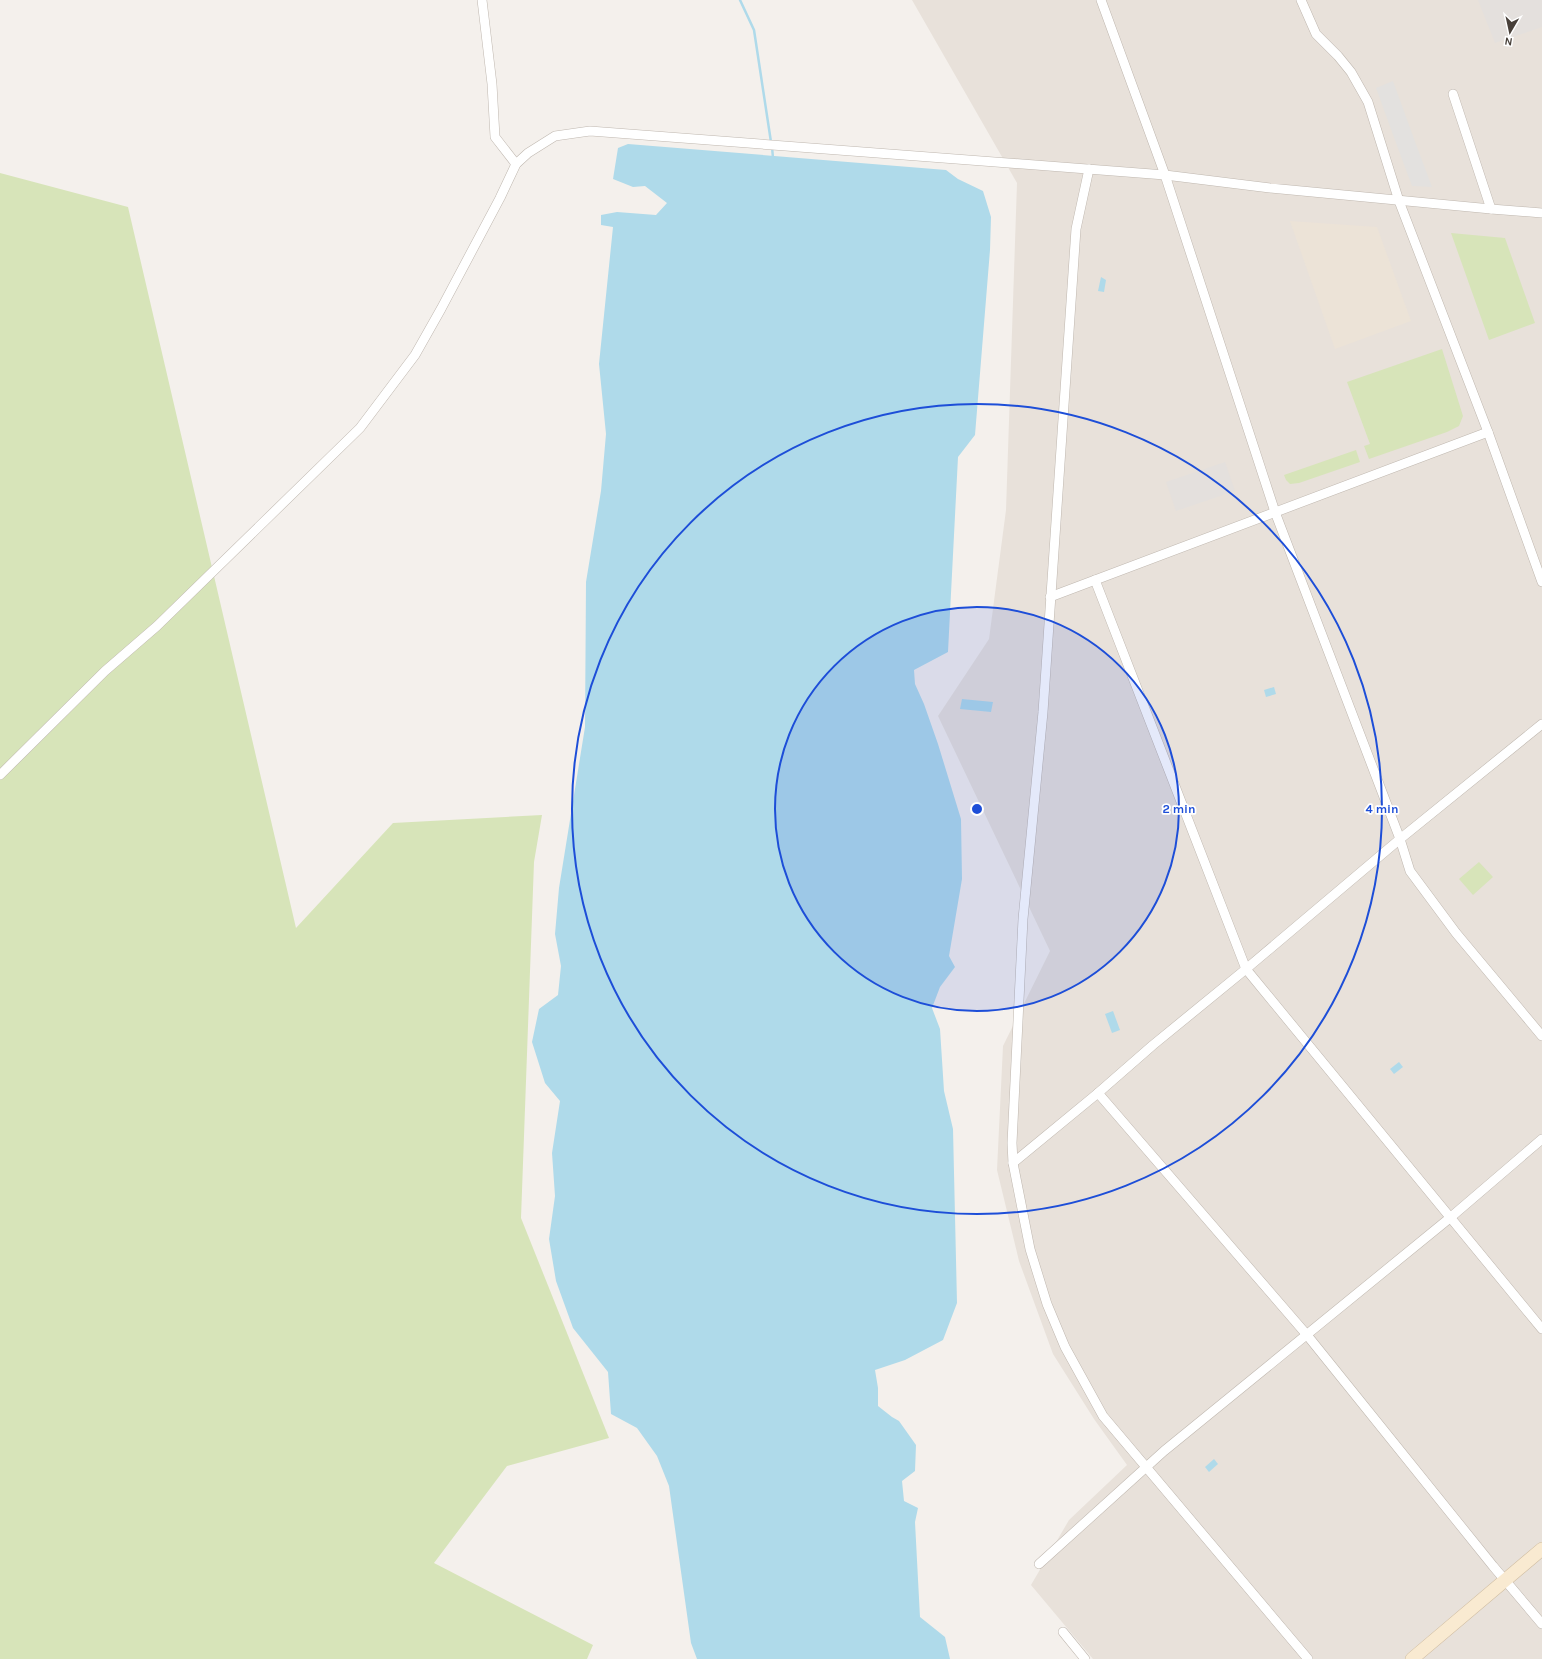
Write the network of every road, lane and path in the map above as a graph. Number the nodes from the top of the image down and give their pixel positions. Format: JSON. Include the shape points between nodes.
{"nodes":[{"id":1,"x":482,"y":0,"type":"edge"},
{"id":2,"x":1101,"y":0,"type":"edge"},
{"id":3,"x":1301,"y":0,"type":"edge"},
{"id":4,"x":1453,"y":94,"type":"dead end"},
{"id":5,"x":516,"y":164,"type":"junction"},
{"id":6,"x":1088,"y":169,"type":"junction"},
{"id":7,"x":1165,"y":175,"type":"junction"},
{"id":8,"x":1399,"y":201,"type":"junction"},
{"id":9,"x":1491,"y":209,"type":"junction"},
{"id":10,"x":1542,"y":213,"type":"edge"},
{"id":11,"x":1488,"y":432,"type":"junction"},
{"id":12,"x":1275,"y":512,"type":"junction"},
{"id":13,"x":1095,"y":580,"type":"junction"},
{"id":14,"x":1542,"y":582,"type":"edge"},
{"id":15,"x":1050,"y":597,"type":"junction"},
{"id":16,"x":1542,"y":724,"type":"edge"},
{"id":17,"x":0,"y":775,"type":"edge"},
{"id":18,"x":1400,"y":839,"type":"junction"},
{"id":19,"x":1246,"y":969,"type":"junction"},
{"id":20,"x":1542,"y":1036,"type":"edge"},
{"id":21,"x":1098,"y":1093,"type":"junction"},
{"id":22,"x":1542,"y":1139,"type":"edge"},
{"id":23,"x":1013,"y":1163,"type":"junction"},
{"id":24,"x":1450,"y":1217,"type":"junction"},
{"id":25,"x":1542,"y":1329,"type":"edge"},
{"id":26,"x":1307,"y":1335,"type":"junction"},
{"id":27,"x":1146,"y":1468,"type":"junction"},
{"id":28,"x":1542,"y":1549,"type":"edge"},
{"id":29,"x":1039,"y":1564,"type":"dead end"},
{"id":30,"x":1504,"y":1580,"type":"junction"},
{"id":31,"x":1542,"y":1624,"type":"edge"},
{"id":32,"x":1063,"y":1632,"type":"dead end"},
{"id":33,"x":1085,"y":1659,"type":"edge"},
{"id":34,"x":1308,"y":1659,"type":"edge"},
{"id":35,"x":1412,"y":1659,"type":"edge"}],
"edges":[{"from":1,"to":5,"type":"street","via":[[492,84],[495,137]]},
{"from":2,"to":7,"type":"street"},
{"from":3,"to":8,"type":"street","via":[[1316,34],[1351,72],[1368,102]]},
{"from":4,"to":9,"type":"street"},
{"from":5,"to":6,"type":"street","via":[[555,136],[590,131]]},
{"from":5,"to":17,"type":"street","via":[[449,295],[414,355],[360,428]]},
{"from":6,"to":7,"type":"street"},
{"from":6,"to":15,"type":"street","via":[[1076,229]]},
{"from":7,"to":8,"type":"street"},
{"from":7,"to":12,"type":"street"},
{"from":8,"to":9,"type":"street"},
{"from":8,"to":11,"type":"street"},
{"from":9,"to":10,"type":"street"},
{"from":11,"to":12,"type":"street"},
{"from":11,"to":14,"type":"street"},
{"from":12,"to":13,"type":"street"},
{"from":12,"to":18,"type":"street"},
{"from":13,"to":15,"type":"street"},
{"from":13,"to":19,"type":"street"},
{"from":15,"to":23,"type":"street","via":[[1043,712],[1022,918]]},
{"from":16,"to":18,"type":"street"},
{"from":18,"to":19,"type":"street"},
{"from":18,"to":20,"type":"street","via":[[1410,871],[1456,933]]},
{"from":19,"to":21,"type":"street"},
{"from":19,"to":24,"type":"street"},
{"from":21,"to":23,"type":"street"},
{"from":21,"to":26,"type":"street"},
{"from":22,"to":24,"type":"street"},
{"from":23,"to":27,"type":"street","via":[[1030,1249],[1046,1304],[1065,1347],[1103,1416]]},
{"from":24,"to":25,"type":"street"},
{"from":24,"to":26,"type":"street"},
{"from":26,"to":27,"type":"street"},
{"from":26,"to":30,"type":"street"},
{"from":27,"to":29,"type":"street"},
{"from":27,"to":34,"type":"street"},
{"from":28,"to":30,"type":"street"},
{"from":30,"to":31,"type":"street"},
{"from":30,"to":35,"type":"street"},
{"from":32,"to":33,"type":"street"}]}
